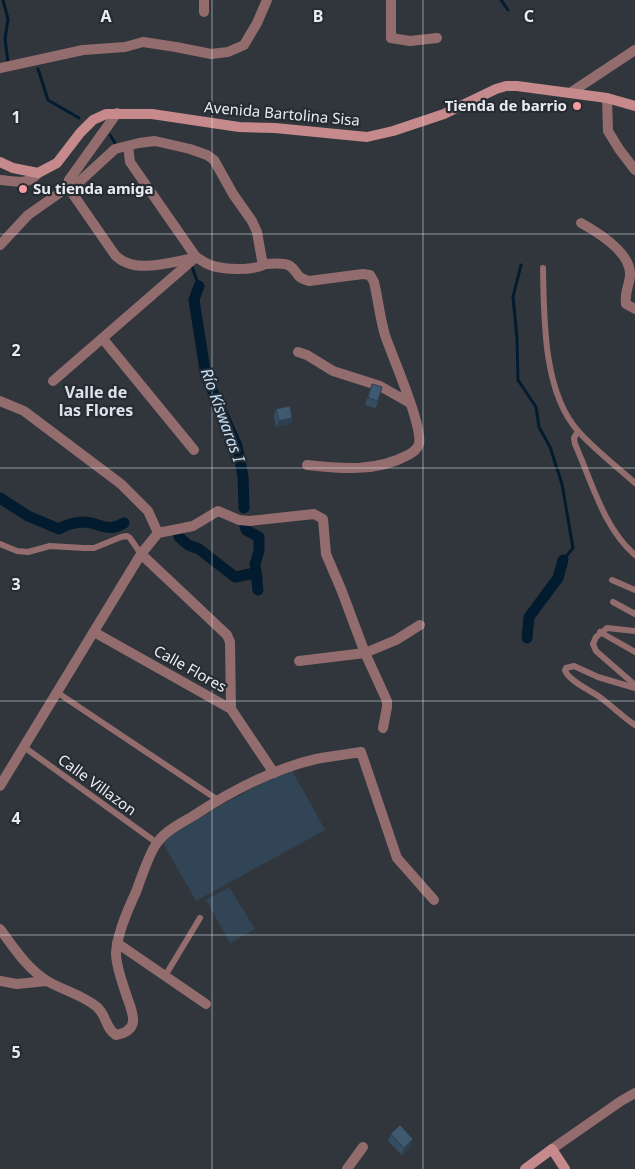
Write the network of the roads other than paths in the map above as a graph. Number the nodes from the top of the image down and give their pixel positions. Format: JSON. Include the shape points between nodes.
{"nodes":[{"id":1,"x":204,"y":0,"type":"edge"},
{"id":2,"x":267,"y":0,"type":"edge"},
{"id":3,"x":390,"y":0,"type":"edge"},
{"id":4,"x":204,"y":12,"type":"dead end"},
{"id":5,"x":437,"y":38,"type":"dead end"},
{"id":6,"x":635,"y":50,"type":"edge"},
{"id":7,"x":0,"y":68,"type":"edge"},
{"id":8,"x":570,"y":93,"type":"junction"},
{"id":9,"x":607,"y":98,"type":"junction"},
{"id":10,"x":635,"y":106,"type":"edge"},
{"id":11,"x":117,"y":113,"type":"junction"},
{"id":12,"x":128,"y":146,"type":"junction"},
{"id":13,"x":0,"y":162,"type":"edge"},
{"id":14,"x":635,"y":170,"type":"edge"},
{"id":15,"x":38,"y":173,"type":"junction"},
{"id":16,"x":0,"y":180,"type":"edge"},
{"id":17,"x":68,"y":187,"type":"junction"},
{"id":18,"x":581,"y":223,"type":"dead end"},
{"id":19,"x":0,"y":245,"type":"edge"},
{"id":20,"x":196,"y":257,"type":"junction"},
{"id":21,"x":265,"y":264,"type":"junction"},
{"id":22,"x":543,"y":268,"type":"dead end"},
{"id":23,"x":635,"y":309,"type":"edge"},
{"id":24,"x":103,"y":339,"type":"junction"},
{"id":25,"x":298,"y":352,"type":"dead end"},
{"id":26,"x":53,"y":381,"type":"dead end"},
{"id":27,"x":0,"y":401,"type":"edge"},
{"id":28,"x":410,"y":403,"type":"junction"},
{"id":29,"x":578,"y":430,"type":"junction"},
{"id":30,"x":194,"y":450,"type":"dead end"},
{"id":31,"x":307,"y":465,"type":"dead end"},
{"id":32,"x":635,"y":483,"type":"edge"},
{"id":33,"x":158,"y":533,"type":"junction"},
{"id":34,"x":0,"y":544,"type":"edge"},
{"id":35,"x":141,"y":554,"type":"junction"},
{"id":36,"x":635,"y":555,"type":"edge"},
{"id":37,"x":612,"y":580,"type":"dead end"},
{"id":38,"x":635,"y":590,"type":"edge"},
{"id":39,"x":613,"y":602,"type":"dead end"},
{"id":40,"x":635,"y":614,"type":"edge"},
{"id":41,"x":420,"y":625,"type":"dead end"},
{"id":42,"x":635,"y":631,"type":"edge"},
{"id":43,"x":94,"y":632,"type":"junction"},
{"id":44,"x":600,"y":632,"type":"junction"},
{"id":45,"x":635,"y":652,"type":"edge"},
{"id":46,"x":364,"y":653,"type":"junction"},
{"id":47,"x":299,"y":661,"type":"dead end"},
{"id":48,"x":635,"y":686,"type":"edge"},
{"id":49,"x":58,"y":693,"type":"junction"},
{"id":50,"x":231,"y":709,"type":"junction"},
{"id":51,"x":635,"y":726,"type":"edge"},
{"id":52,"x":383,"y":728,"type":"dead end"},
{"id":53,"x":24,"y":747,"type":"junction"},
{"id":54,"x":274,"y":773,"type":"junction"},
{"id":55,"x":0,"y":786,"type":"edge"},
{"id":56,"x":218,"y":800,"type":"junction"},
{"id":57,"x":156,"y":843,"type":"junction"},
{"id":58,"x":434,"y":900,"type":"dead end"},
{"id":59,"x":200,"y":918,"type":"dead end"},
{"id":60,"x":0,"y":929,"type":"edge"},
{"id":61,"x":117,"y":943,"type":"junction"},
{"id":62,"x":166,"y":976,"type":"junction"},
{"id":63,"x":0,"y":980,"type":"edge"},
{"id":64,"x":48,"y":981,"type":"junction"},
{"id":65,"x":206,"y":1004,"type":"dead end"},
{"id":66,"x":635,"y":1093,"type":"edge"},
{"id":67,"x":363,"y":1147,"type":"dead end"},
{"id":68,"x":552,"y":1149,"type":"junction"},
{"id":69,"x":347,"y":1169,"type":"edge"},
{"id":70,"x":525,"y":1169,"type":"edge"},
{"id":71,"x":565,"y":1169,"type":"edge"}],
"edges":[{"from":1,"to":4,"type":"street"},
{"from":2,"to":7,"type":"street","via":[[244,45],[228,52],[211,54],[142,42],[124,48],[83,50]]},
{"from":3,"to":5,"type":"street","via":[[391,38],[410,41]]},
{"from":6,"to":8,"type":"street"},
{"from":8,"to":9,"type":"street","name":"Avenida Bartolina Sisa"},
{"from":8,"to":11,"type":"street","name":"Avenida Bartolina Sisa","via":[[506,86],[486,92],[444,114],[367,137]]},
{"from":9,"to":10,"type":"street","name":"Avenida Bartolina Sisa"},
{"from":9,"to":14,"type":"street","via":[[608,131]]},
{"from":11,"to":15,"type":"street","name":"Avenida Bartolina Sisa","via":[[94,120],[57,163]]},
{"from":11,"to":17,"type":"street"},
{"from":12,"to":17,"type":"street","via":[[115,149],[78,183]]},
{"from":12,"to":20,"type":"street","via":[[130,162]]},
{"from":12,"to":21,"type":"street","via":[[155,141],[168,143],[214,160],[252,221]]},
{"from":13,"to":15,"type":"street"},
{"from":15,"to":16,"type":"street","via":[[33,180],[26,182]]},
{"from":17,"to":19,"type":"street","via":[[28,215]]},
{"from":17,"to":20,"type":"street","via":[[122,262],[152,265]]},
{"from":18,"to":23,"type":"street","via":[[609,241],[630,266],[625,298],[626,304]]},
{"from":20,"to":21,"type":"street","via":[[220,267],[256,269]]},
{"from":20,"to":24,"type":"street"},
{"from":21,"to":28,"type":"street","via":[[290,266],[300,279],[309,281],[370,275],[385,333]]},
{"from":22,"to":29,"type":"lane","via":[[549,358],[558,398]]},
{"from":24,"to":26,"type":"street"},
{"from":24,"to":30,"type":"street"},
{"from":25,"to":28,"type":"street","via":[[333,371],[380,386]]},
{"from":27,"to":33,"type":"street","via":[[24,412],[121,484],[148,511]]},
{"from":28,"to":31,"type":"street","via":[[418,434],[419,444],[415,451],[374,467]]},
{"from":29,"to":32,"type":"lane"},
{"from":29,"to":36,"type":"lane","via":[[575,444],[601,506],[615,532]]},
{"from":33,"to":35,"type":"street"},
{"from":33,"to":46,"type":"street","via":[[192,526],[218,511],[250,521],[320,516],[326,554]]},
{"from":34,"to":35,"type":"lane","via":[[28,552],[50,546],[94,548],[126,536]]},
{"from":35,"to":43,"type":"street"},
{"from":35,"to":50,"type":"street","via":[[227,635],[230,642]]},
{"from":37,"to":38,"type":"lane"},
{"from":39,"to":40,"type":"lane"},
{"from":41,"to":46,"type":"street","via":[[396,640]]},
{"from":42,"to":44,"type":"lane","via":[[607,628]]},
{"from":43,"to":49,"type":"street"},
{"from":43,"to":50,"type":"street","name":"Calle Flores"},
{"from":44,"to":45,"type":"lane"},
{"from":44,"to":48,"type":"lane","via":[[593,644],[596,651]]},
{"from":46,"to":47,"type":"street"},
{"from":46,"to":52,"type":"street","via":[[387,701]]},
{"from":48,"to":51,"type":"lane","via":[[598,677],[574,666],[564,670]]},
{"from":49,"to":53,"type":"street"},
{"from":49,"to":56,"type":"lane"},
{"from":50,"to":54,"type":"street","name":"Calle Flores"},
{"from":53,"to":55,"type":"street"},
{"from":53,"to":57,"type":"lane","name":"Calle Villazon"},
{"from":54,"to":56,"type":"street"},
{"from":54,"to":58,"type":"street","via":[[316,759],[362,752],[397,858]]},
{"from":56,"to":57,"type":"street"},
{"from":57,"to":61,"type":"street"},
{"from":59,"to":62,"type":"lane"},
{"from":60,"to":64,"type":"street","via":[[24,961]]},
{"from":61,"to":62,"type":"street"},
{"from":61,"to":64,"type":"street","via":[[116,956],[134,1020],[124,1034],[116,1035],[109,1030],[104,1017],[86,999]]},
{"from":62,"to":65,"type":"street"},
{"from":63,"to":64,"type":"street","via":[[17,984]]},
{"from":66,"to":68,"type":"street"},
{"from":67,"to":69,"type":"street"},
{"from":68,"to":70,"type":"street"},
{"from":68,"to":71,"type":"street"}]}
